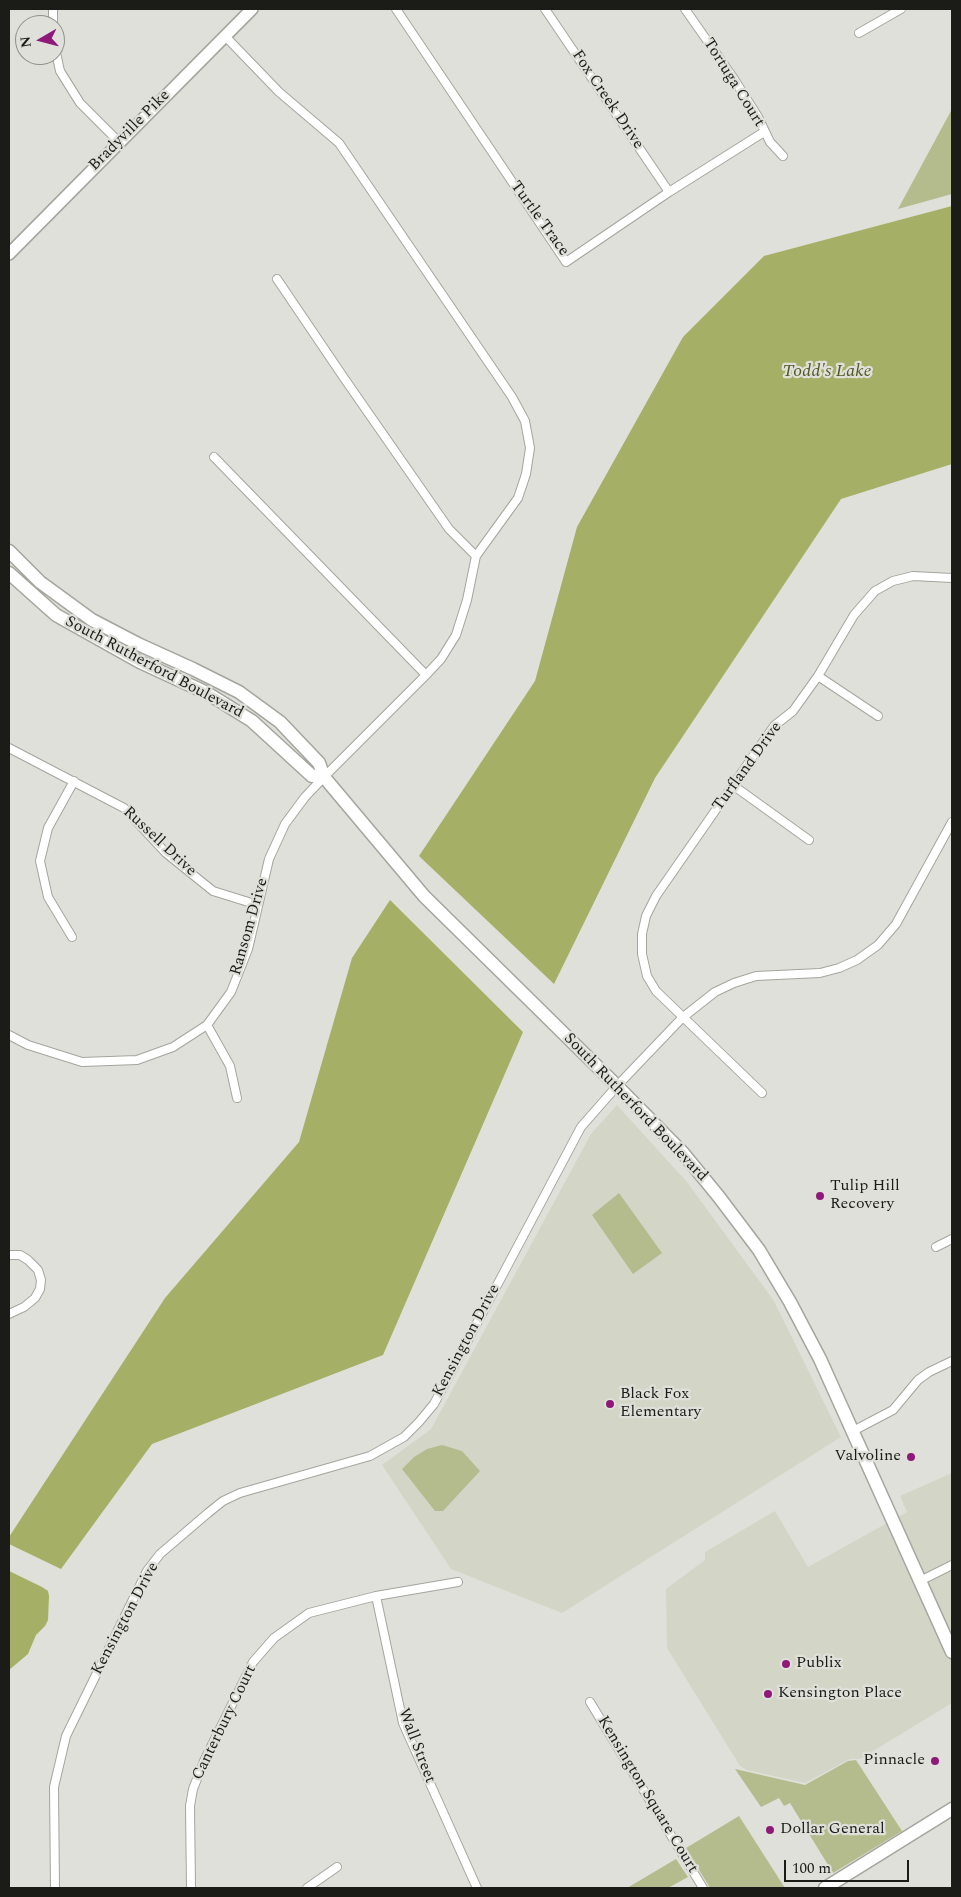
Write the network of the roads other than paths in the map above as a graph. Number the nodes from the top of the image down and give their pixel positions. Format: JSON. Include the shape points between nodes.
{"nodes":[{"id":1,"x":252,"y":9,"type":"edge"},
{"id":2,"x":396,"y":9,"type":"edge"},
{"id":3,"x":545,"y":9,"type":"edge"},
{"id":4,"x":684,"y":9,"type":"edge"},
{"id":5,"x":901,"y":9,"type":"edge"},
{"id":6,"x":859,"y":33,"type":"dead end"},
{"id":7,"x":225,"y":36,"type":"junction"},
{"id":8,"x":59,"y":65,"type":"edge"},
{"id":9,"x":764,"y":132,"type":"junction"},
{"id":10,"x":119,"y":142,"type":"junction"},
{"id":11,"x":783,"y":156,"type":"dead end"},
{"id":12,"x":669,"y":192,"type":"junction"},
{"id":13,"x":9,"y":254,"type":"edge"},
{"id":14,"x":277,"y":279,"type":"dead end"},
{"id":15,"x":214,"y":458,"type":"dead end"},
{"id":16,"x":9,"y":551,"type":"edge"},
{"id":17,"x":476,"y":556,"type":"junction"},
{"id":18,"x":9,"y":573,"type":"edge"},
{"id":19,"x":952,"y":578,"type":"edge"},
{"id":20,"x":426,"y":675,"type":"junction"},
{"id":21,"x":818,"y":676,"type":"junction"},
{"id":22,"x":878,"y":716,"type":"dead end"},
{"id":23,"x":9,"y":748,"type":"edge"},
{"id":24,"x":324,"y":777,"type":"junction"},
{"id":25,"x":74,"y":781,"type":"junction"},
{"id":26,"x":734,"y":786,"type":"junction"},
{"id":27,"x":952,"y":822,"type":"edge"},
{"id":28,"x":810,"y":840,"type":"dead end"},
{"id":29,"x":258,"y":905,"type":"junction"},
{"id":30,"x":72,"y":937,"type":"dead end"},
{"id":31,"x":682,"y":1018,"type":"junction"},
{"id":32,"x":207,"y":1025,"type":"junction"},
{"id":33,"x":9,"y":1035,"type":"edge"},
{"id":34,"x":617,"y":1086,"type":"junction"},
{"id":35,"x":762,"y":1092,"type":"dead end"},
{"id":36,"x":237,"y":1098,"type":"dead end"},
{"id":37,"x":952,"y":1239,"type":"edge"},
{"id":38,"x":936,"y":1246,"type":"dead end"},
{"id":39,"x":9,"y":1255,"type":"edge"},
{"id":40,"x":9,"y":1314,"type":"edge"},
{"id":41,"x":952,"y":1361,"type":"edge"},
{"id":42,"x":853,"y":1431,"type":"junction"},
{"id":43,"x":952,"y":1565,"type":"edge"},
{"id":44,"x":920,"y":1581,"type":"junction"},
{"id":45,"x":458,"y":1582,"type":"dead end"},
{"id":46,"x":376,"y":1596,"type":"junction"},
{"id":47,"x":952,"y":1652,"type":"edge"},
{"id":48,"x":590,"y":1702,"type":"dead end"},
{"id":49,"x":952,"y":1809,"type":"edge"},
{"id":50,"x":336,"y":1867,"type":"dead end"},
{"id":51,"x":55,"y":1888,"type":"edge"},
{"id":52,"x":191,"y":1888,"type":"edge"},
{"id":53,"x":307,"y":1888,"type":"edge"},
{"id":54,"x":477,"y":1888,"type":"edge"},
{"id":55,"x":703,"y":1888,"type":"edge"},
{"id":56,"x":825,"y":1888,"type":"edge"}],
"edges":[{"from":1,"to":7,"type":"main road","name":"Bradyville Pike"},
{"from":2,"to":12,"type":"street","name":"Turtle Trace","via":[[566,262]]},
{"from":3,"to":12,"type":"street","name":"Fox Creek Drive"},
{"from":4,"to":9,"type":"street","name":"Tortuga Court","via":[[732,76]]},
{"from":5,"to":6,"type":"street"},
{"from":7,"to":10,"type":"main road","name":"Bradyville Pike"},
{"from":7,"to":17,"type":"street","via":[[279,92],[339,143],[512,397],[525,421],[530,448],[518,498]]},
{"from":8,"to":10,"type":"street","via":[[80,103]]},
{"from":9,"to":11,"type":"street","name":"Tortuga Court"},
{"from":9,"to":12,"type":"street","name":"Turtle Trace"},
{"from":10,"to":13,"type":"main road","name":"Bradyville Pike"},
{"from":14,"to":17,"type":"street","via":[[449,529]]},
{"from":15,"to":20,"type":"street"},
{"from":16,"to":24,"type":"main road","name":"South Rutherford Boulevard","via":[[40,582],[92,620],[239,692],[280,722],[319,763]]},
{"from":17,"to":20,"type":"street","name":"Ransom Drive","via":[[456,635]]},
{"from":18,"to":24,"type":"main road","name":"South Rutherford Boulevard","via":[[56,615],[140,662],[207,693],[252,721],[312,776]]},
{"from":19,"to":21,"type":"street","name":"Turfland Drive","via":[[913,576],[893,581],[875,591],[854,615]]},
{"from":20,"to":24,"type":"street","name":"Ransom Drive"},
{"from":21,"to":22,"type":"street"},
{"from":21,"to":26,"type":"street","name":"Turfland Drive","via":[[793,711],[774,726]]},
{"from":23,"to":25,"type":"street","name":"Russell Drive"},
{"from":24,"to":29,"type":"street","name":"Ransom Drive","via":[[285,824],[269,859]]},
{"from":24,"to":34,"type":"main road","name":"South Rutherford Boulevard","via":[[424,896]]},
{"from":25,"to":29,"type":"street","name":"Russell Drive","via":[[124,808],[166,853],[213,890]]},
{"from":25,"to":30,"type":"street","via":[[48,828],[40,861],[48,897]]},
{"from":26,"to":28,"type":"street"},
{"from":26,"to":31,"type":"street","name":"Turfland Drive","via":[[656,896],[646,916],[642,954],[647,976],[656,991]]},
{"from":27,"to":31,"type":"street","name":"Kensington Drive","via":[[896,924],[878,945],[839,968],[820,973],[756,976],[734,983],[715,992]]},
{"from":29,"to":32,"type":"street","name":"Ransom Drive","via":[[248,949],[231,992]]},
{"from":31,"to":34,"type":"street","name":"Kensington Drive"},
{"from":31,"to":35,"type":"street","name":"Turfland Drive"},
{"from":32,"to":33,"type":"street","name":"Ransom Drive","via":[[173,1046],[137,1060],[82,1062],[28,1046]]},
{"from":32,"to":36,"type":"street","via":[[230,1066]]},
{"from":34,"to":42,"type":"main road","name":"South Rutherford Boulevard","via":[[683,1153],[759,1250],[820,1359]]},
{"from":34,"to":51,"type":"street","name":"Kensington Drive","via":[[581,1127],[434,1404],[419,1422],[404,1437],[370,1456],[240,1493],[223,1501],[160,1554],[147,1571],[66,1736],[59,1759],[54,1787]]},
{"from":37,"to":38,"type":"street"},
{"from":39,"to":40,"type":"street","via":[[20,1255],[28,1260],[38,1270],[41,1280],[35,1298]]},
{"from":41,"to":42,"type":"street","via":[[918,1380],[893,1410]]},
{"from":42,"to":44,"type":"main road","name":"South Rutherford Boulevard"},
{"from":43,"to":44,"type":"street"},
{"from":44,"to":47,"type":"main road","name":"South Rutherford Boulevard"},
{"from":45,"to":46,"type":"street","name":"Canterbury Court"},
{"from":46,"to":52,"type":"street","name":"Canterbury Court","via":[[309,1613],[274,1638],[253,1662],[193,1789],[190,1806]]},
{"from":46,"to":54,"type":"street","name":"Wall Street","via":[[403,1722]]},
{"from":48,"to":55,"type":"street","name":"Kensington Square Court"},
{"from":49,"to":56,"type":"main road"},
{"from":50,"to":53,"type":"street"}]}
